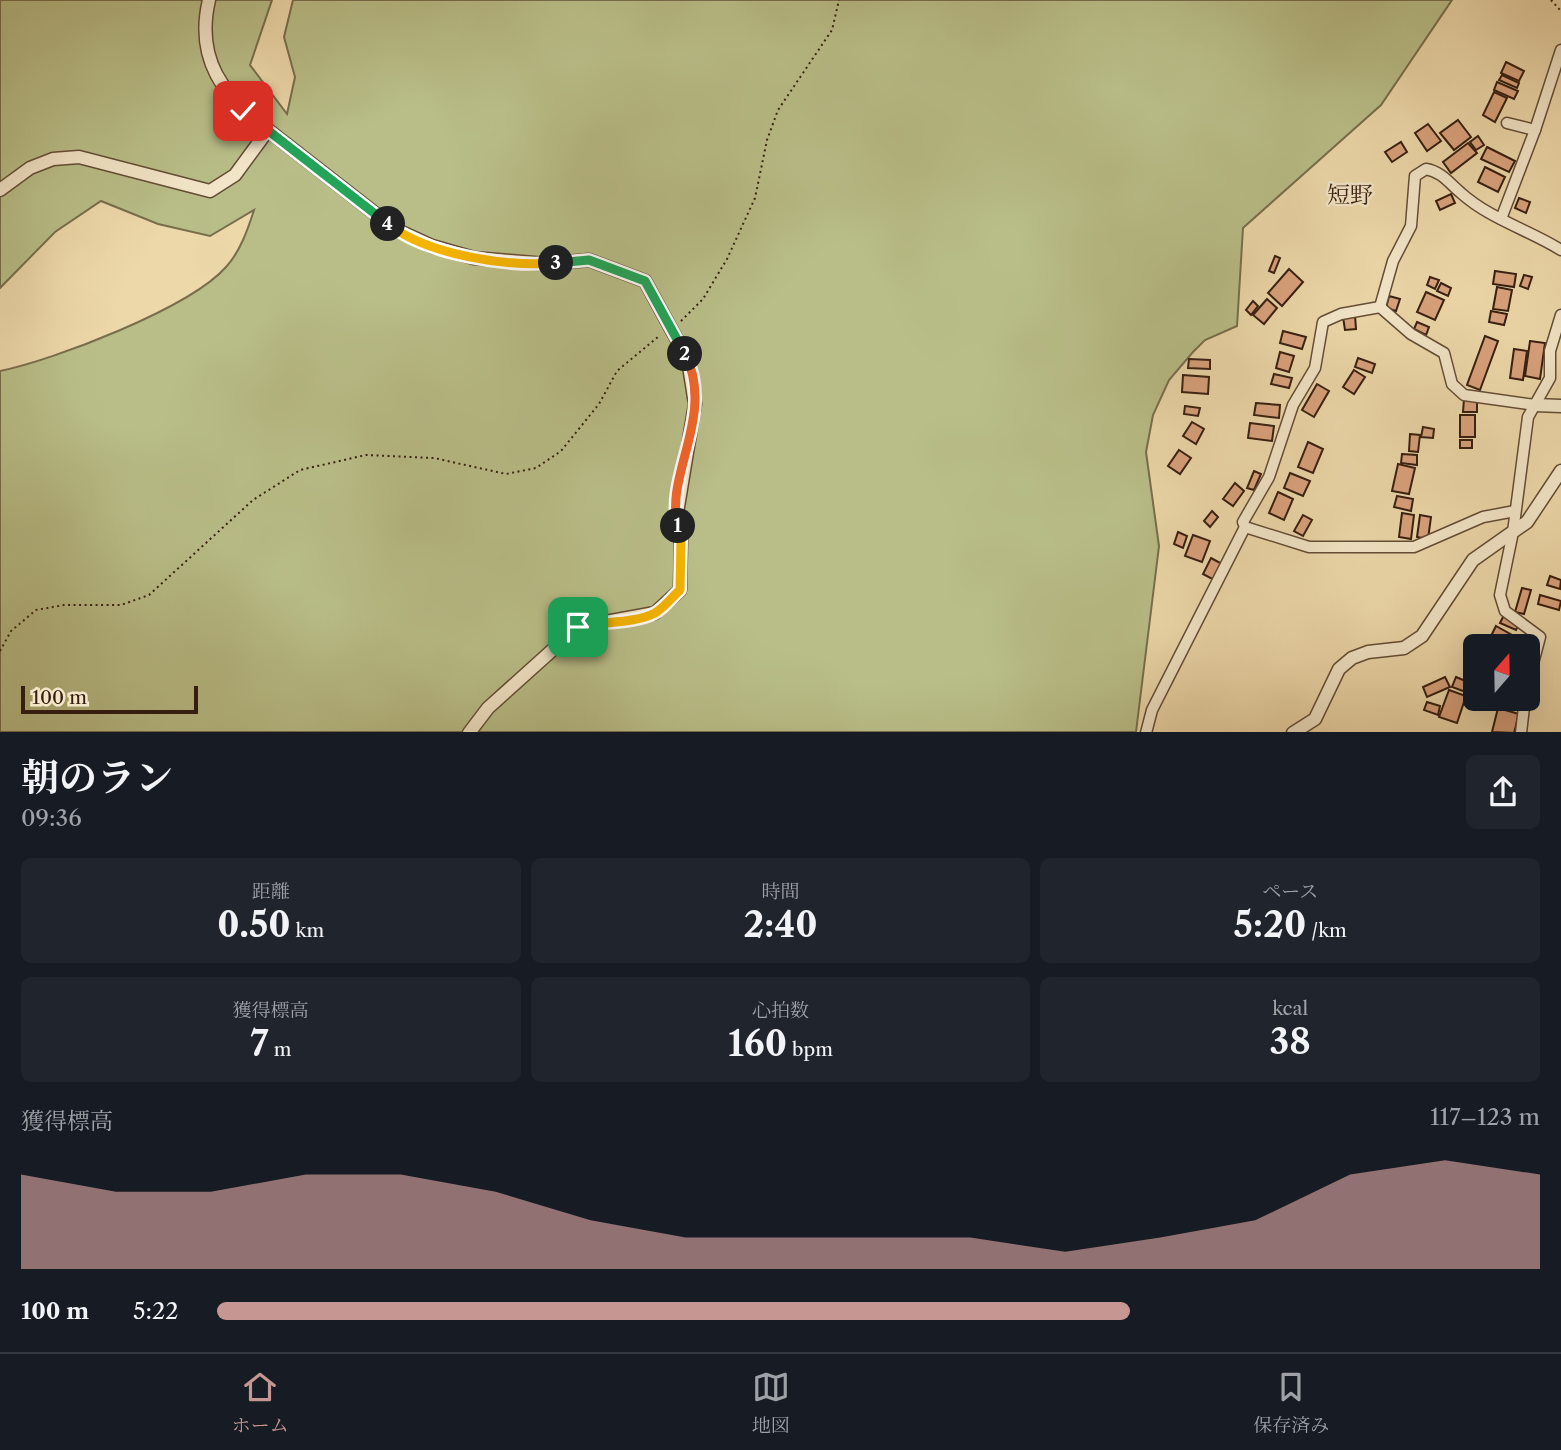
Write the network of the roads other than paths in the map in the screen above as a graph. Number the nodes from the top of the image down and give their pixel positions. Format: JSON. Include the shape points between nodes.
{"nodes":[{"id":1,"x":209,"y":0,"type":"edge"},
{"id":2,"x":1561,"y":50,"type":"edge"},
{"id":3,"x":1507,"y":123,"type":"dead end"},
{"id":4,"x":268,"y":130,"type":"junction"},
{"id":5,"x":1535,"y":130,"type":"junction"},
{"id":6,"x":0,"y":190,"type":"edge"},
{"id":7,"x":1501,"y":219,"type":"junction"},
{"id":8,"x":1561,"y":250,"type":"edge"},
{"id":9,"x":1380,"y":307,"type":"junction"},
{"id":10,"x":1561,"y":315,"type":"edge"},
{"id":11,"x":1535,"y":405,"type":"junction"},
{"id":12,"x":1561,"y":406,"type":"edge"},
{"id":13,"x":1561,"y":471,"type":"edge"},
{"id":14,"x":1515,"y":510,"type":"junction"},
{"id":15,"x":1245,"y":527,"type":"junction"},
{"id":16,"x":1513,"y":531,"type":"junction"},
{"id":17,"x":1536,"y":634,"type":"edge"},
{"id":18,"x":1524,"y":711,"type":"edge"},
{"id":19,"x":470,"y":732,"type":"edge"},
{"id":20,"x":1146,"y":732,"type":"edge"},
{"id":21,"x":1295,"y":732,"type":"edge"},
{"id":22,"x":1521,"y":732,"type":"edge"}],
"edges":[{"from":1,"to":4,"type":"street","via":[[205,28],[210,68],[243,111]]},
{"from":2,"to":5,"type":"street"},
{"from":3,"to":5,"type":"street"},
{"from":4,"to":6,"type":"street","via":[[235,175],[210,191],[79,157],[53,159],[30,168]]},
{"from":4,"to":19,"type":"street","via":[[395,229],[432,246],[474,258],[546,264],[589,260],[645,281],[688,360],[695,404],[676,519],[681,539],[680,590],[655,612],[578,627],[488,708]]},
{"from":5,"to":7,"type":"street"},
{"from":7,"to":8,"type":"street"},
{"from":7,"to":9,"type":"street","via":[[1463,195],[1438,171],[1426,169],[1415,176],[1411,226],[1393,261]]},
{"from":9,"to":11,"type":"street","via":[[1411,334],[1444,353],[1452,384],[1464,395]]},
{"from":9,"to":15,"type":"street","via":[[1323,322],[1315,369],[1293,405],[1269,477],[1243,522]]},
{"from":10,"to":11,"type":"street","via":[[1550,351],[1550,378]]},
{"from":11,"to":12,"type":"street"},
{"from":11,"to":14,"type":"street","via":[[1523,440]]},
{"from":13,"to":16,"type":"street","via":[[1530,519]]},
{"from":14,"to":15,"type":"street","via":[[1483,517],[1414,547],[1308,547]]},
{"from":14,"to":16,"type":"street"},
{"from":15,"to":20,"type":"street","via":[[1152,710]]},
{"from":16,"to":17,"type":"street","via":[[1500,595],[1505,611]]},
{"from":16,"to":21,"type":"street","via":[[1472,561],[1415,643],[1398,650],[1368,652],[1339,669],[1320,713]]},
{"from":18,"to":22,"type":"street"}]}
